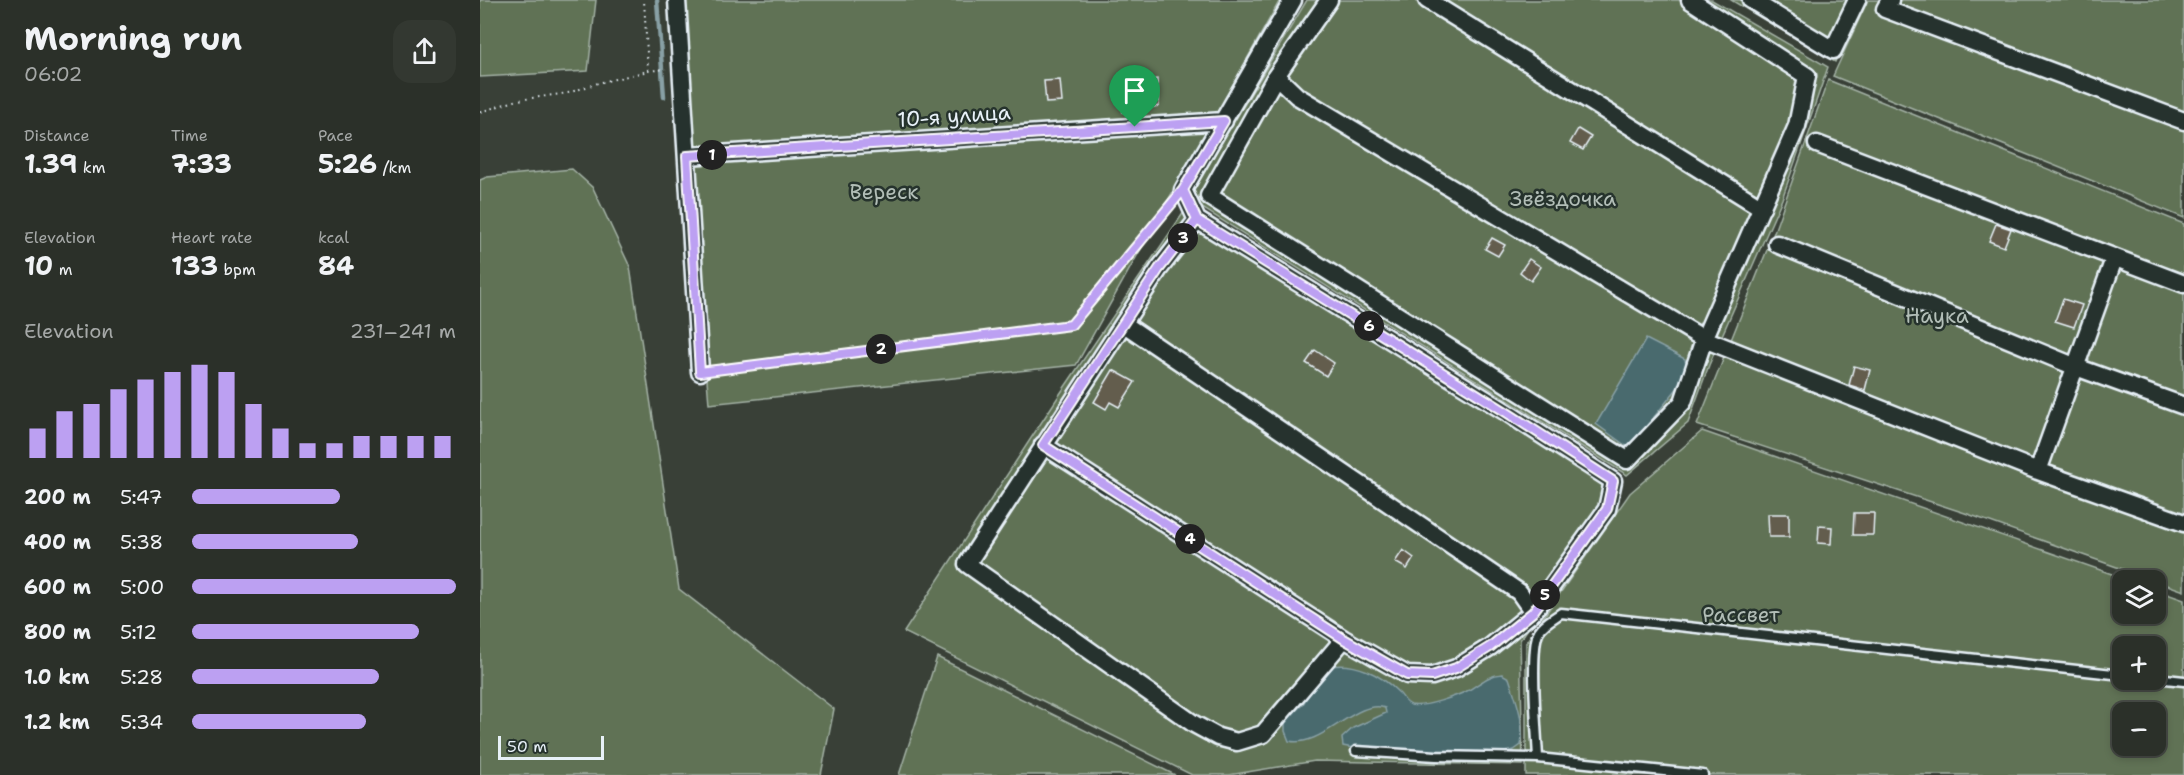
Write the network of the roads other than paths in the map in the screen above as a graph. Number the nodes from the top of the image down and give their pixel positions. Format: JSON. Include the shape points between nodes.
{"nodes":[{"id":1,"x":677,"y":0,"type":"edge"},
{"id":2,"x":1293,"y":0,"type":"edge"},
{"id":3,"x":1329,"y":0,"type":"edge"},
{"id":4,"x":1427,"y":0,"type":"edge"},
{"id":5,"x":1690,"y":0,"type":"edge"},
{"id":6,"x":1751,"y":0,"type":"edge"},
{"id":7,"x":1857,"y":0,"type":"edge"},
{"id":8,"x":1890,"y":0,"type":"edge"},
{"id":9,"x":1276,"y":76,"type":"junction"},
{"id":10,"x":1224,"y":121,"type":"junction"},
{"id":11,"x":2184,"y":121,"type":"edge"},
{"id":12,"x":1817,"y":144,"type":"dead end"},
{"id":13,"x":687,"y":156,"type":"junction"},
{"id":14,"x":1762,"y":208,"type":"junction"},
{"id":15,"x":1197,"y":220,"type":"junction"},
{"id":16,"x":1777,"y":244,"type":"dead end"},
{"id":17,"x":2115,"y":259,"type":"junction"},
{"id":18,"x":2184,"y":284,"type":"edge"},
{"id":19,"x":1124,"y":324,"type":"junction"},
{"id":20,"x":1704,"y":339,"type":"junction"},
{"id":21,"x":2076,"y":366,"type":"junction"},
{"id":22,"x":700,"y":372,"type":"road end"},
{"id":23,"x":2184,"y":406,"type":"edge"},
{"id":24,"x":1043,"y":445,"type":"junction"},
{"id":25,"x":2038,"y":471,"type":"junction"},
{"id":26,"x":2184,"y":523,"type":"edge"},
{"id":27,"x":1533,"y":612,"type":"junction"},
{"id":28,"x":1344,"y":639,"type":"junction"},
{"id":29,"x":2112,"y":674,"type":"edge"},
{"id":30,"x":2166,"y":679,"type":"edge"},
{"id":31,"x":2184,"y":681,"type":"edge"},
{"id":32,"x":1356,"y":751,"type":"dead end"},
{"id":33,"x":1538,"y":758,"type":"junction"},
{"id":34,"x":1703,"y":775,"type":"edge"}],
"edges":[{"from":1,"to":13,"type":"street"},
{"from":2,"to":10,"type":"street"},
{"from":3,"to":9,"type":"street"},
{"from":4,"to":14,"type":"street"},
{"from":5,"to":14,"type":"street","via":[[1807,76],[1797,126]]},
{"from":6,"to":7,"type":"street","via":[[1833,50]]},
{"from":8,"to":11,"type":"street","via":[[1885,9]]},
{"from":9,"to":20,"type":"street","via":[[1297,96]]},
{"from":9,"to":20,"type":"street","via":[[1209,196],[1626,460],[1683,402]]},
{"from":10,"to":13,"type":"street","name":"10-я улица"},
{"from":10,"to":15,"type":"street","via":[[1183,190]]},
{"from":12,"to":17,"type":"street"},
{"from":13,"to":22,"type":"street"},
{"from":14,"to":20,"type":"street"},
{"from":15,"to":19,"type":"street"},
{"from":15,"to":27,"type":"street","via":[[1613,481],[1607,509]]},
{"from":16,"to":21,"type":"street"},
{"from":17,"to":18,"type":"street"},
{"from":17,"to":21,"type":"street"},
{"from":19,"to":24,"type":"street"},
{"from":19,"to":27,"type":"street","via":[[1519,592]]},
{"from":20,"to":25,"type":"street"},
{"from":21,"to":23,"type":"street"},
{"from":21,"to":25,"type":"street"},
{"from":24,"to":28,"type":"street"},
{"from":24,"to":28,"type":"street","via":[[967,564],[1194,724],[1237,742],[1263,734]]},
{"from":25,"to":26,"type":"street"},
{"from":27,"to":28,"type":"street","via":[[1490,647],[1456,668],[1432,676],[1407,675]]},
{"from":29,"to":33,"type":"lane","via":[[1561,613],[1539,631],[1534,650]]},
{"from":30,"to":31,"type":"lane"},
{"from":32,"to":33,"type":"lane"},
{"from":33,"to":34,"type":"lane"}]}
